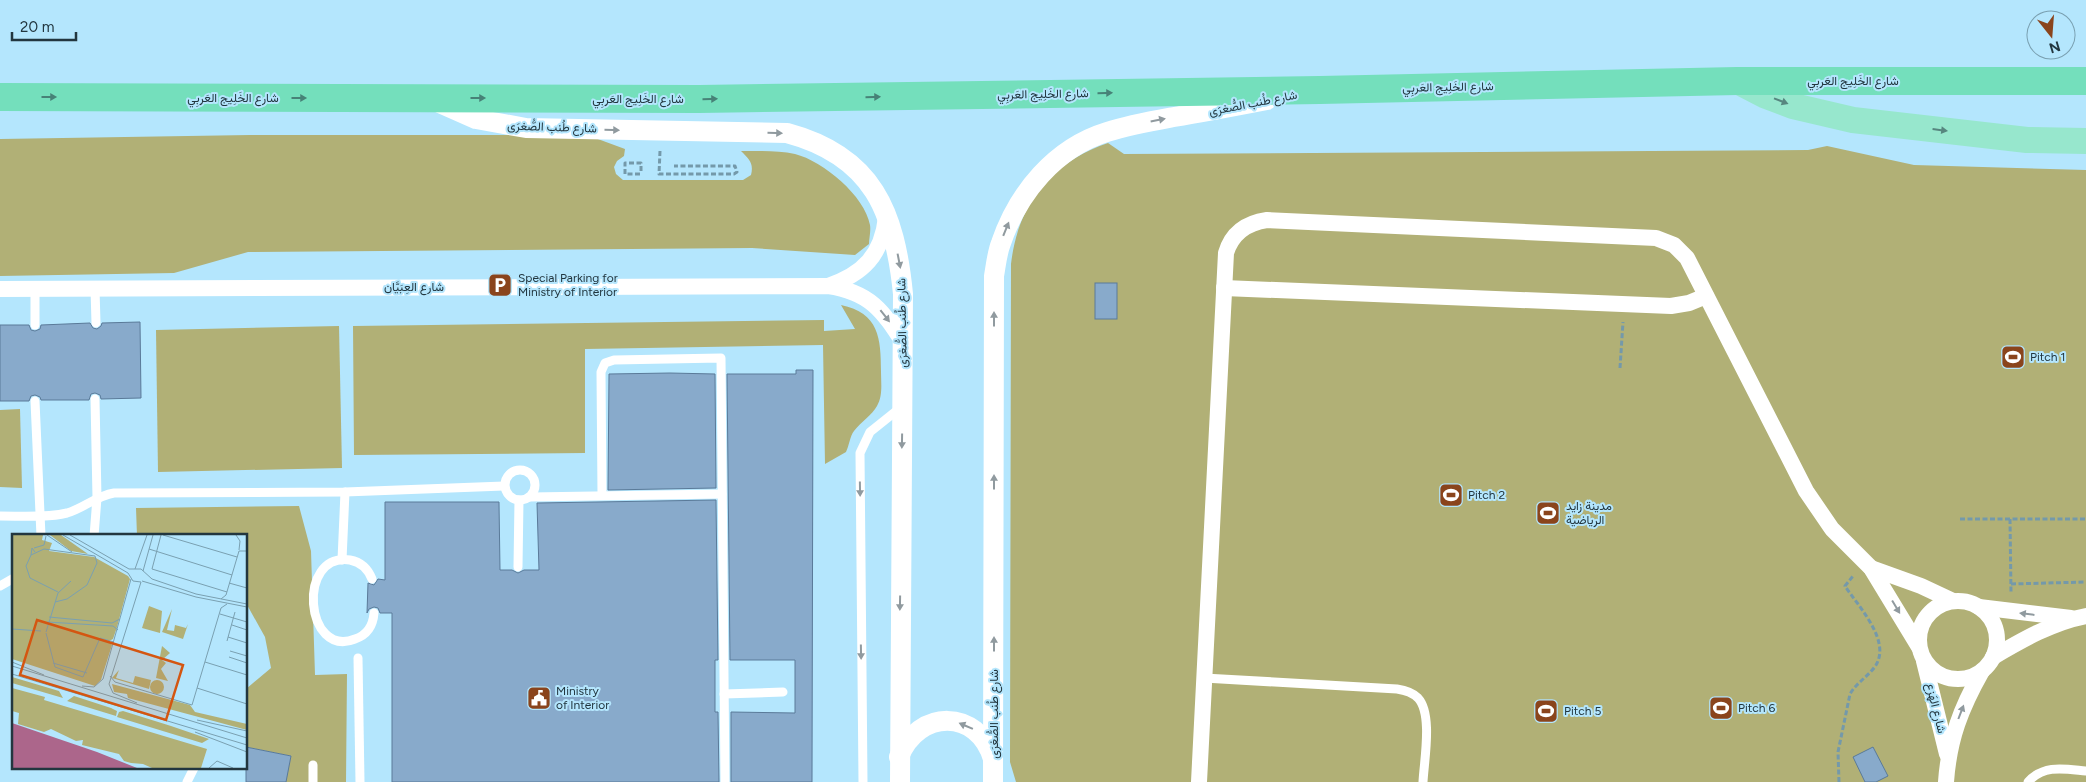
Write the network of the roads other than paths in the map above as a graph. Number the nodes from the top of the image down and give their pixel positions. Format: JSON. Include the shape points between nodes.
{"nodes":[{"id":1,"x":1737,"y":81,"type":"junction"},
{"id":2,"x":2086,"y":81,"type":"edge"},
{"id":3,"x":1320,"y":90,"type":"junction"},
{"id":4,"x":0,"y":97,"type":"edge"},
{"id":5,"x":429,"y":98,"type":"junction"},
{"id":6,"x":2086,"y":141,"type":"edge"},
{"id":7,"x":887,"y":214,"type":"junction"},
{"id":8,"x":828,"y":286,"type":"junction"},
{"id":9,"x":1224,"y":288,"type":"junction"},
{"id":10,"x":0,"y":289,"type":"edge"},
{"id":11,"x":35,"y":289,"type":"junction"},
{"id":12,"x":95,"y":289,"type":"junction"},
{"id":13,"x":1706,"y":296,"type":"junction"},
{"id":14,"x":96,"y":323,"type":"dead end"},
{"id":15,"x":35,"y":325,"type":"dead end"},
{"id":16,"x":904,"y":344,"type":"junction"},
{"id":17,"x":96,"y":399,"type":"dead end"},
{"id":18,"x":36,"y":401,"type":"dead end"},
{"id":19,"x":903,"y":407,"type":"junction"},
{"id":20,"x":504,"y":486,"type":"junction"},
{"id":21,"x":345,"y":492,"type":"junction"},
{"id":22,"x":722,"y":494,"type":"junction"},
{"id":23,"x":602,"y":495,"type":"junction"},
{"id":24,"x":530,"y":497,"type":"junction"},
{"id":25,"x":97,"y":498,"type":"junction"},
{"id":26,"x":519,"y":500,"type":"junction"},
{"id":27,"x":0,"y":516,"type":"edge"},
{"id":28,"x":39,"y":516,"type":"junction"},
{"id":29,"x":41,"y":534,"type":"edge"},
{"id":30,"x":94,"y":534,"type":"edge"},
{"id":31,"x":342,"y":560,"type":"junction"},
{"id":32,"x":518,"y":567,"type":"dead end"},
{"id":33,"x":1871,"y":568,"type":"junction"},
{"id":34,"x":12,"y":579,"type":"edge"},
{"id":35,"x":372,"y":579,"type":"dead end"},
{"id":36,"x":0,"y":586,"type":"edge"},
{"id":37,"x":1953,"y":601,"type":"junction"},
{"id":38,"x":1979,"y":607,"type":"junction"},
{"id":39,"x":374,"y":613,"type":"dead end"},
{"id":40,"x":2081,"y":617,"type":"edge"},
{"id":41,"x":1921,"y":654,"type":"junction"},
{"id":42,"x":1993,"y":656,"type":"junction"},
{"id":43,"x":358,"y":658,"type":"dead end"},
{"id":44,"x":1982,"y":671,"type":"junction"},
{"id":45,"x":1204,"y":678,"type":"junction"},
{"id":46,"x":783,"y":692,"type":"dead end"},
{"id":47,"x":724,"y":694,"type":"junction"},
{"id":48,"x":1948,"y":756,"type":"junction"},
{"id":49,"x":899,"y":758,"type":"junction"},
{"id":50,"x":313,"y":765,"type":"dead end"},
{"id":51,"x":193,"y":770,"type":"edge"},
{"id":52,"x":2086,"y":771,"type":"edge"},
{"id":53,"x":994,"y":772,"type":"edge"},
{"id":54,"x":187,"y":782,"type":"edge"},
{"id":55,"x":313,"y":782,"type":"edge"},
{"id":56,"x":360,"y":782,"type":"edge"},
{"id":57,"x":725,"y":782,"type":"edge"},
{"id":58,"x":863,"y":782,"type":"edge"},
{"id":59,"x":900,"y":782,"type":"edge"},
{"id":60,"x":1200,"y":782,"type":"edge"},
{"id":61,"x":1423,"y":782,"type":"edge"},
{"id":62,"x":1946,"y":782,"type":"edge"},
{"id":63,"x":2028,"y":782,"type":"edge"}],
"edges":[{"from":1,"to":2,"type":"highway","name":"شارع الخَلِيج العَربِي"},
{"from":1,"to":3,"type":"highway","name":"شارع الخَلِيج العَربِي"},
{"from":1,"to":6,"type":"main road","one_way":true,"via":[[1793,106],[1853,120],[2028,140]]},
{"from":5,"to":3,"type":"highway","name":"شارع الخَلِيج العَربِي","one_way":true,"via":[[699,99]]},
{"from":53,"to":3,"type":"street","name":"شارع طُنب الصُّغرَى","one_way":true,"via":[[994,276],[1000,245],[1012,215],[1028,188],[1050,164],[1076,146],[1106,132]]},
{"from":4,"to":5,"type":"highway","name":"شارع الخَلِيج العَربِي","one_way":true},
{"from":5,"to":7,"type":"street","name":"شارع طُنب الصُّغرَى","one_way":true,"via":[[476,119],[526,128],[787,133],[819,144],[847,161],[870,185]]},
{"from":7,"to":8,"type":"street","name":"شارع العِبَيَّان","via":[[880,246],[870,260],[844,281]]},
{"from":7,"to":16,"type":"street","name":"شارع طُنب الصُّغرَى","one_way":true,"via":[[901,273]]},
{"from":8,"to":12,"type":"street","name":"شارع العِبَيَّان"},
{"from":8,"to":16,"type":"street","name":"شارع العِبَيَّان","one_way":true,"via":[[849,290],[868,299],[888,319]]},
{"from":9,"to":13,"type":"street","via":[[1671,306]]},
{"from":9,"to":13,"type":"street","via":[[1229,244],[1241,230],[1257,221],[1267,220],[1656,238],[1681,250]]},
{"from":9,"to":45,"type":"street"},
{"from":10,"to":11,"type":"street","name":"شارع العِبَيَّان"},
{"from":11,"to":12,"type":"street","name":"شارع العِبَيَّان"},
{"from":11,"to":15,"type":"lane"},
{"from":12,"to":14,"type":"lane"},
{"from":13,"to":33,"type":"street","via":[[1810,497],[1832,529]]},
{"from":16,"to":19,"type":"street","name":"شارع طُنب الصُّغرَى"},
{"from":17,"to":25,"type":"lane"},
{"from":18,"to":28,"type":"lane"},
{"from":19,"to":49,"type":"street","name":"شارع طُنب الصُّغرَى","one_way":true},
{"from":19,"to":58,"type":"lane","one_way":true,"via":[[870,432],[860,453]]},
{"from":20,"to":21,"type":"lane"},
{"from":20,"to":24,"type":"lane","via":[[509,473],[522,469],[534,477],[534,491]]},
{"from":20,"to":26,"type":"lane","via":[[506,493]]},
{"from":21,"to":25,"type":"lane","via":[[114,493]]},
{"from":21,"to":31,"type":"lane"},
{"from":22,"to":23,"type":"lane"},
{"from":22,"to":23,"type":"lane","via":[[721,358],[614,360],[605,363],[600,372]]},
{"from":22,"to":47,"type":"lane"},
{"from":23,"to":24,"type":"lane"},
{"from":24,"to":26,"type":"lane"},
{"from":25,"to":28,"type":"lane","via":[[68,512]]},
{"from":25,"to":30,"type":"lane"},
{"from":26,"to":32,"type":"lane"},
{"from":27,"to":28,"type":"lane"},
{"from":28,"to":29,"type":"lane"},
{"from":31,"to":35,"type":"lane","via":[[362,565]]},
{"from":31,"to":39,"type":"lane","via":[[328,565],[318,576],[315,617],[318,626],[333,639],[352,641],[369,630],[374,622]]},
{"from":33,"to":37,"type":"street"},
{"from":33,"to":41,"type":"street","one_way":true},
{"from":34,"to":36,"type":"lane"},
{"from":37,"to":38,"type":"street"},
{"from":37,"to":41,"type":"street","via":[[1936,607],[1923,621],[1920,629]]},
{"from":40,"to":38,"type":"street","one_way":true},
{"from":38,"to":42,"type":"street","via":[[1987,613],[1996,629]]},
{"from":40,"to":42,"type":"street","via":[[2033,635]]},
{"from":41,"to":44,"type":"street","via":[[1930,668],[1946,678],[1965,679]]},
{"from":41,"to":48,"type":"street","name":"شارع الهَزع"},
{"from":42,"to":44,"type":"street"},
{"from":43,"to":56,"type":"lane"},
{"from":48,"to":44,"type":"street","name":"شارع الهَزع","one_way":true,"via":[[1964,703]]},
{"from":45,"to":60,"type":"street"},
{"from":45,"to":61,"type":"lane","via":[[1408,691],[1418,698],[1426,720]]},
{"from":46,"to":47,"type":"lane"},
{"from":47,"to":57,"type":"lane"},
{"from":48,"to":62,"type":"street","name":"شارع الهَزع"},
{"from":53,"to":49,"type":"street","one_way":true,"via":[[987,744],[974,729],[962,723],[935,722],[922,727],[912,735]]},
{"from":49,"to":59,"type":"street","name":"شارع طُنب الصُّغرَى"},
{"from":50,"to":55,"type":"lane"},
{"from":51,"to":54,"type":"lane"},
{"from":52,"to":63,"type":"lane","via":[[2048,769]]}]}
